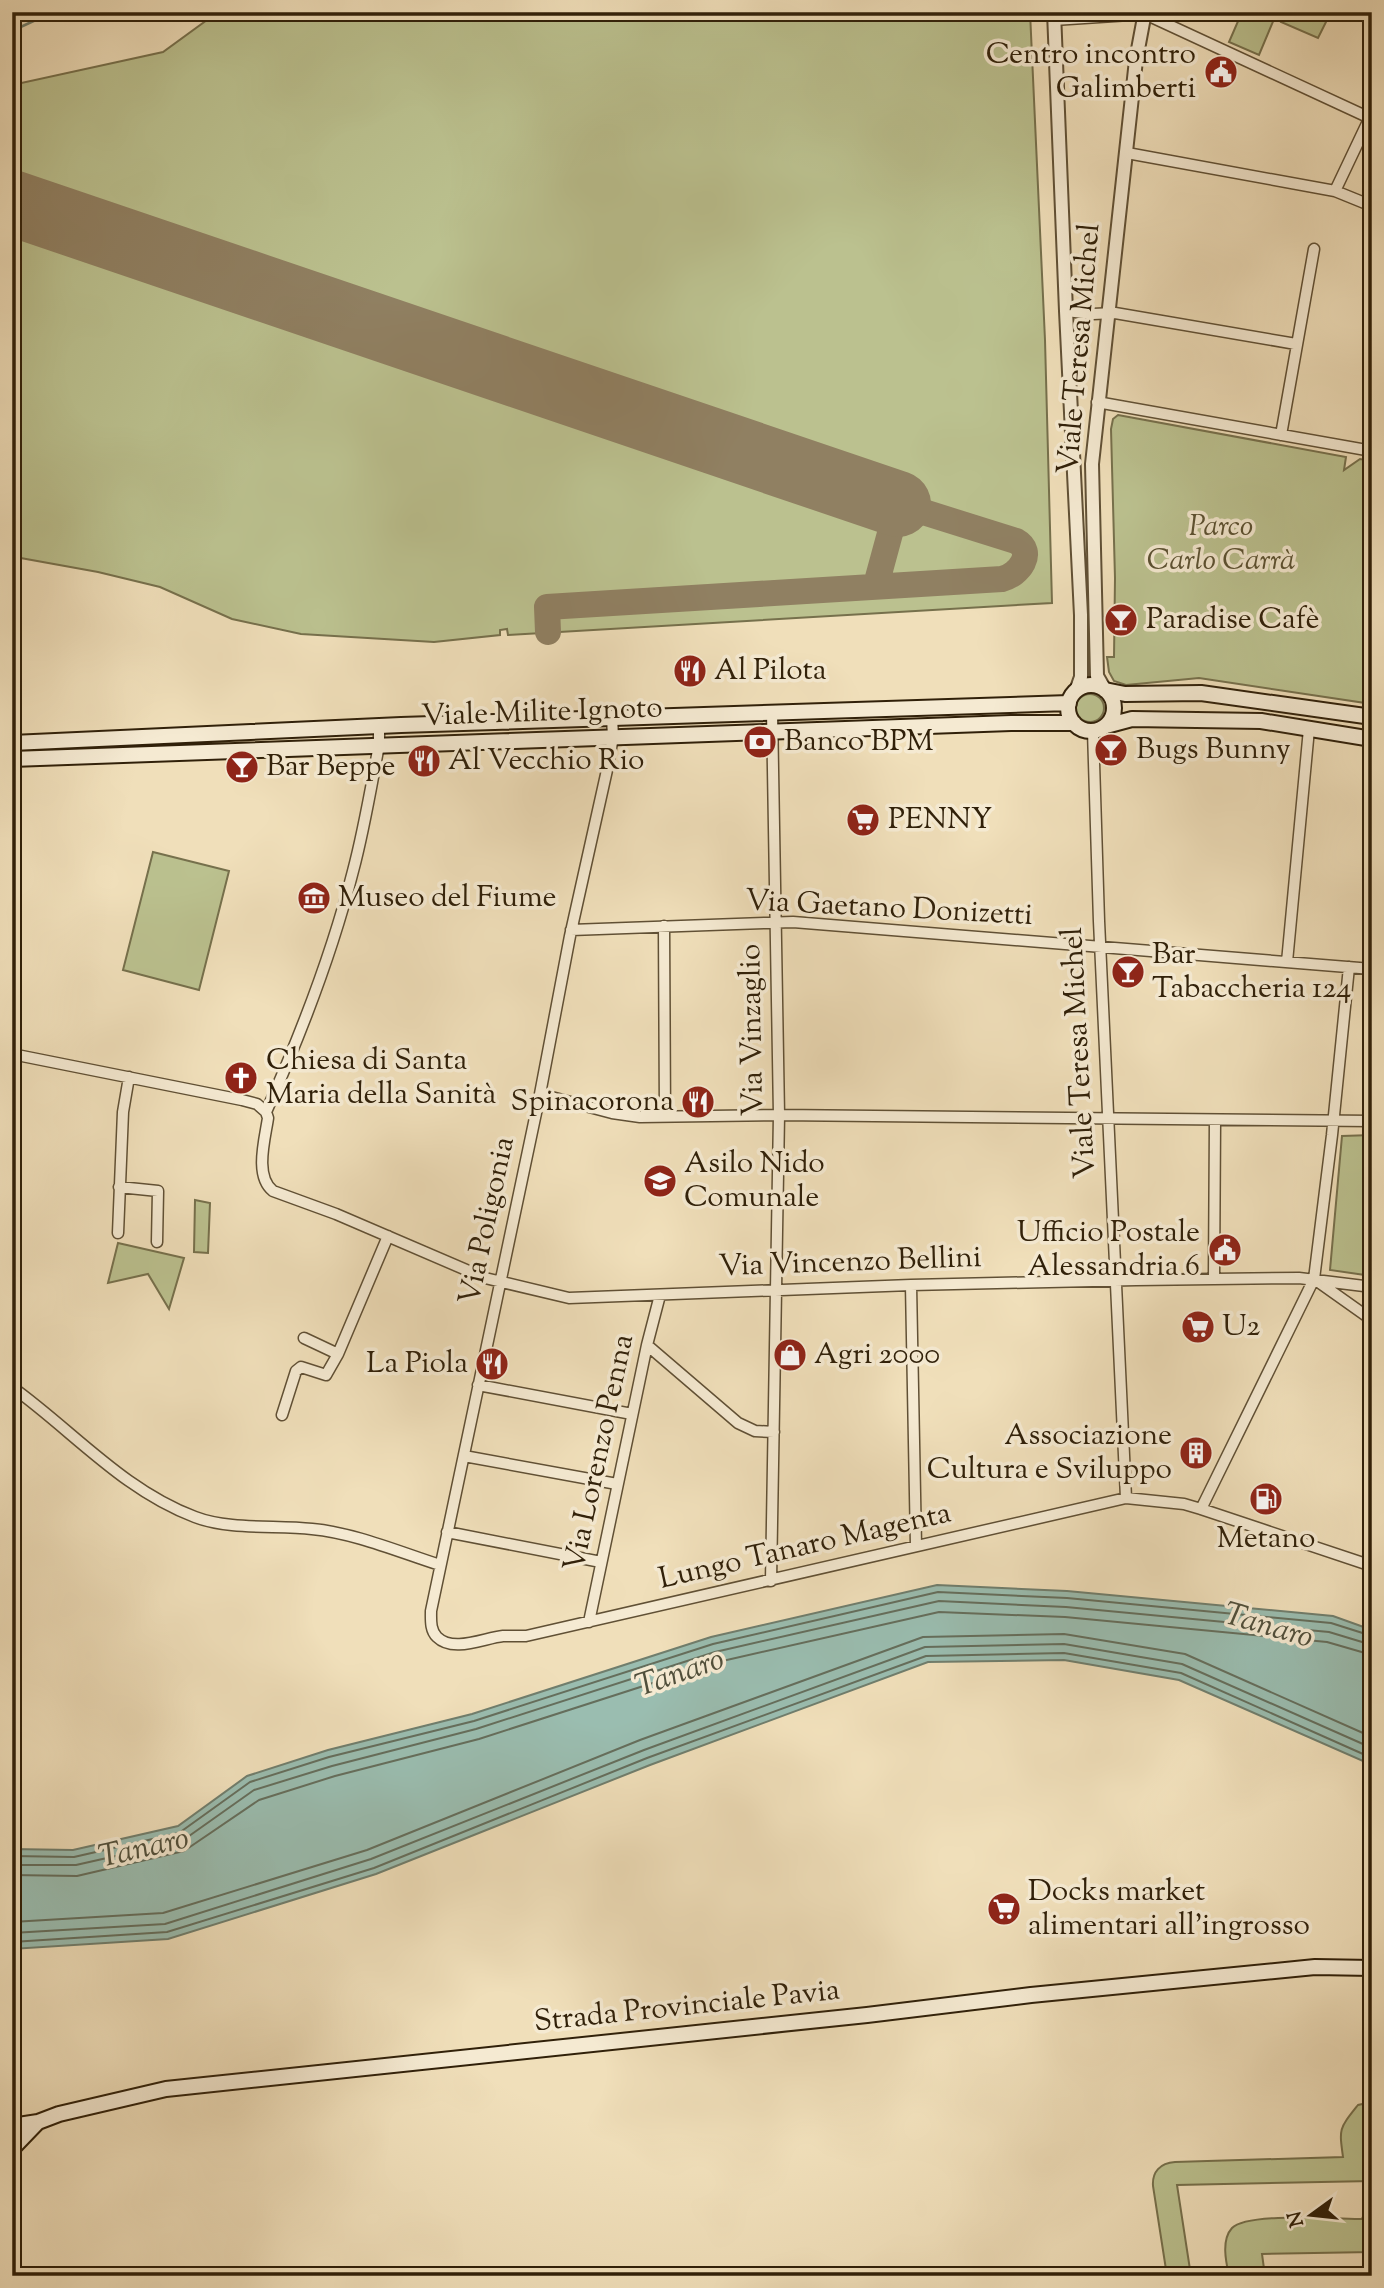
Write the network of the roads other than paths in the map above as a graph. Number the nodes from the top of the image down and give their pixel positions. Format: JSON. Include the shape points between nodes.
{"nodes":[{"id":1,"x":1145,"y":13,"type":"edge"},
{"id":2,"x":1054,"y":16,"type":"edge"},
{"id":3,"x":1371,"y":116,"type":"edge"},
{"id":4,"x":1127,"y":153,"type":"junction"},
{"id":5,"x":1372,"y":190,"type":"edge"},
{"id":6,"x":1335,"y":191,"type":"junction"},
{"id":7,"x":1369,"y":205,"type":"edge"},
{"id":8,"x":1314,"y":249,"type":"dead end"},
{"id":9,"x":1066,"y":311,"type":"junction"},
{"id":10,"x":1107,"y":313,"type":"junction"},
{"id":11,"x":1296,"y":344,"type":"junction"},
{"id":12,"x":1097,"y":402,"type":"junction"},
{"id":13,"x":1281,"y":435,"type":"junction"},
{"id":14,"x":1372,"y":451,"type":"edge"},
{"id":15,"x":1105,"y":690,"type":"junction"},
{"id":16,"x":1073,"y":697,"type":"junction"},
{"id":17,"x":772,"y":712,"type":"junction"},
{"id":18,"x":612,"y":717,"type":"junction"},
{"id":19,"x":1372,"y":717,"type":"edge"},
{"id":20,"x":1073,"y":723,"type":"junction"},
{"id":21,"x":379,"y":726,"type":"junction"},
{"id":22,"x":1100,"y":728,"type":"junction"},
{"id":23,"x":1309,"y":729,"type":"junction"},
{"id":24,"x":773,"y":732,"type":"junction"},
{"id":25,"x":613,"y":737,"type":"junction"},
{"id":26,"x":1372,"y":738,"type":"edge"},
{"id":27,"x":12,"y":743,"type":"edge"},
{"id":28,"x":379,"y":746,"type":"junction"},
{"id":29,"x":12,"y":759,"type":"edge"},
{"id":30,"x":776,"y":922,"type":"junction"},
{"id":31,"x":664,"y":926,"type":"junction"},
{"id":32,"x":571,"y":930,"type":"junction"},
{"id":33,"x":1101,"y":947,"type":"junction"},
{"id":34,"x":1287,"y":962,"type":"junction"},
{"id":35,"x":1349,"y":967,"type":"junction"},
{"id":36,"x":1372,"y":969,"type":"edge"},
{"id":37,"x":12,"y":1054,"type":"edge"},
{"id":38,"x":129,"y":1077,"type":"junction"},
{"id":39,"x":540,"y":1094,"type":"junction"},
{"id":40,"x":266,"y":1112,"type":"junction"},
{"id":41,"x":779,"y":1115,"type":"junction"},
{"id":42,"x":665,"y":1116,"type":"junction"},
{"id":43,"x":1109,"y":1120,"type":"junction"},
{"id":44,"x":1215,"y":1120,"type":"junction"},
{"id":45,"x":1333,"y":1121,"type":"junction"},
{"id":46,"x":1372,"y":1121,"type":"edge"},
{"id":47,"x":120,"y":1187,"type":"junction"},
{"id":48,"x":118,"y":1233,"type":"dead end"},
{"id":49,"x":388,"y":1236,"type":"junction"},
{"id":50,"x":157,"y":1242,"type":"dead end"},
{"id":51,"x":1214,"y":1279,"type":"junction"},
{"id":52,"x":1314,"y":1279,"type":"junction"},
{"id":53,"x":1116,"y":1281,"type":"junction"},
{"id":54,"x":499,"y":1282,"type":"junction"},
{"id":55,"x":911,"y":1285,"type":"junction"},
{"id":56,"x":1372,"y":1287,"type":"edge"},
{"id":57,"x":776,"y":1290,"type":"junction"},
{"id":58,"x":660,"y":1295,"type":"junction"},
{"id":59,"x":1372,"y":1320,"type":"edge"},
{"id":60,"x":304,"y":1338,"type":"dead end"},
{"id":61,"x":646,"y":1345,"type":"junction"},
{"id":62,"x":338,"y":1354,"type":"junction"},
{"id":63,"x":478,"y":1385,"type":"junction"},
{"id":64,"x":12,"y":1387,"type":"edge"},
{"id":65,"x":632,"y":1414,"type":"junction"},
{"id":66,"x":282,"y":1415,"type":"dead end"},
{"id":67,"x":774,"y":1432,"type":"junction"},
{"id":68,"x":464,"y":1456,"type":"junction"},
{"id":69,"x":617,"y":1485,"type":"junction"},
{"id":70,"x":1126,"y":1498,"type":"junction"},
{"id":71,"x":1201,"y":1509,"type":"junction"},
{"id":72,"x":447,"y":1532,"type":"junction"},
{"id":73,"x":916,"y":1546,"type":"junction"},
{"id":74,"x":601,"y":1562,"type":"junction"},
{"id":75,"x":440,"y":1565,"type":"junction"},
{"id":76,"x":1372,"y":1566,"type":"edge"},
{"id":77,"x":771,"y":1581,"type":"junction"},
{"id":78,"x":431,"y":1611,"type":"joint"},
{"id":79,"x":589,"y":1622,"type":"junction"},
{"id":80,"x":1372,"y":1968,"type":"edge"},
{"id":81,"x":38,"y":2122,"type":"junction"},
{"id":82,"x":12,"y":2126,"type":"edge"},
{"id":83,"x":12,"y":2149,"type":"edge"}],
"edges":[{"from":1,"to":2,"type":"street"},
{"from":1,"to":3,"type":"street"},
{"from":1,"to":4,"type":"street","name":"Viale Teresa Michel"},
{"from":2,"to":9,"type":"street","name":"Viale Teresa Michel"},
{"from":3,"to":6,"type":"street"},
{"from":4,"to":6,"type":"street"},
{"from":4,"to":10,"type":"street","name":"Viale Teresa Michel"},
{"from":5,"to":7,"type":"street"},
{"from":6,"to":7,"type":"street"},
{"from":8,"to":11,"type":"street"},
{"from":9,"to":10,"type":"street"},
{"from":9,"to":16,"type":"street","name":"Viale Teresa Michel","via":[[1081,615],[1081,677]]},
{"from":10,"to":11,"type":"street"},
{"from":10,"to":12,"type":"street","name":"Viale Teresa Michel"},
{"from":11,"to":13,"type":"street"},
{"from":12,"to":13,"type":"street"},
{"from":12,"to":15,"type":"street","name":"Viale Teresa Michel","via":[[1092,464],[1097,676]]},
{"from":13,"to":14,"type":"street"},
{"from":15,"to":16,"type":"main road","via":[[1091,685]]},
{"from":15,"to":19,"type":"main road","via":[[1201,693]]},
{"from":15,"to":22,"type":"main road","via":[[1114,706],[1112,718]]},
{"from":16,"to":17,"type":"main road","name":"Viale Milite Ignoto"},
{"from":16,"to":20,"type":"main road","via":[[1069,712]]},
{"from":17,"to":18,"type":"main road","name":"Viale Milite Ignoto"},
{"from":17,"to":24,"type":"street","name":"Via Vinzaglio"},
{"from":18,"to":21,"type":"main road","name":"Viale Milite Ignoto"},
{"from":18,"to":25,"type":"street","name":"Via Poligonia"},
{"from":20,"to":22,"type":"main road","via":[[1083,729]]},
{"from":20,"to":24,"type":"main road","name":"Viale Milite Ignoto"},
{"from":21,"to":27,"type":"main road","name":"Viale Milite Ignoto"},
{"from":21,"to":28,"type":"street"},
{"from":22,"to":23,"type":"main road","via":[[1132,719],[1202,719]]},
{"from":22,"to":33,"type":"street","name":"Viale Teresa Michel"},
{"from":23,"to":26,"type":"main road"},
{"from":23,"to":34,"type":"street"},
{"from":24,"to":25,"type":"main road","name":"Viale Milite Ignoto"},
{"from":24,"to":30,"type":"street","name":"Via Vinzaglio"},
{"from":25,"to":28,"type":"main road","name":"Viale Milite Ignoto"},
{"from":25,"to":32,"type":"street","name":"Via Poligonia"},
{"from":28,"to":29,"type":"main road","name":"Viale Milite Ignoto"},
{"from":28,"to":40,"type":"street","via":[[339,921],[299,1038]]},
{"from":30,"to":31,"type":"street","name":"Via Gaetano Donizetti"},
{"from":30,"to":33,"type":"street","name":"Via Gaetano Donizetti"},
{"from":30,"to":41,"type":"street","name":"Via Vinzaglio"},
{"from":31,"to":32,"type":"street","name":"Via Gaetano Donizetti"},
{"from":31,"to":42,"type":"street"},
{"from":32,"to":39,"type":"street","name":"Via Poligonia"},
{"from":33,"to":34,"type":"street","name":"Via Gaetano Donizetti"},
{"from":33,"to":43,"type":"street","name":"Viale Teresa Michel"},
{"from":34,"to":35,"type":"street","name":"Via Gaetano Donizetti"},
{"from":35,"to":36,"type":"street","name":"Via Gaetano Donizetti"},
{"from":35,"to":45,"type":"street"},
{"from":37,"to":38,"type":"street"},
{"from":38,"to":40,"type":"street","via":[[242,1100]]},
{"from":38,"to":47,"type":"street"},
{"from":39,"to":42,"type":"street","via":[[611,1113]]},
{"from":39,"to":54,"type":"street","name":"Via Poligonia"},
{"from":40,"to":49,"type":"street","name":"Via Vincenzo Bellini","via":[[266,1186]]},
{"from":41,"to":42,"type":"street"},
{"from":41,"to":43,"type":"street"},
{"from":41,"to":57,"type":"street","name":"Via Vinzaglio"},
{"from":43,"to":44,"type":"street"},
{"from":43,"to":53,"type":"street","name":"Viale Teresa Michel"},
{"from":44,"to":45,"type":"street"},
{"from":44,"to":51,"type":"street"},
{"from":45,"to":46,"type":"street"},
{"from":45,"to":52,"type":"street"},
{"from":47,"to":48,"type":"street"},
{"from":47,"to":50,"type":"street","via":[[158,1191]]},
{"from":49,"to":54,"type":"street","name":"Via Vincenzo Bellini"},
{"from":49,"to":62,"type":"street"},
{"from":51,"to":52,"type":"street","name":"Via Vincenzo Bellini"},
{"from":51,"to":53,"type":"street","name":"Via Vincenzo Bellini"},
{"from":52,"to":56,"type":"street","name":"Via Vincenzo Bellini"},
{"from":52,"to":59,"type":"street"},
{"from":52,"to":71,"type":"street"},
{"from":53,"to":55,"type":"street","name":"Via Vincenzo Bellini"},
{"from":53,"to":70,"type":"street","name":"Viale Teresa Michel"},
{"from":54,"to":58,"type":"street","name":"Via Vincenzo Bellini","via":[[569,1298]]},
{"from":54,"to":63,"type":"street","name":"Via Poligonia"},
{"from":55,"to":57,"type":"street","name":"Via Vincenzo Bellini"},
{"from":55,"to":73,"type":"street"},
{"from":57,"to":58,"type":"street","name":"Via Vincenzo Bellini"},
{"from":57,"to":67,"type":"street","name":"Via Vinzaglio"},
{"from":58,"to":61,"type":"street","name":"Via Lorenzo Penna"},
{"from":60,"to":62,"type":"street"},
{"from":61,"to":65,"type":"street","name":"Via Lorenzo Penna"},
{"from":61,"to":67,"type":"street","via":[[738,1423],[755,1432]]},
{"from":62,"to":66,"type":"street","via":[[326,1375],[301,1367],[296,1371]]},
{"from":63,"to":65,"type":"street"},
{"from":63,"to":68,"type":"street","name":"Via Poligonia"},
{"from":64,"to":75,"type":"street","via":[[132,1484],[198,1518],[334,1533]]},
{"from":65,"to":69,"type":"street","name":"Via Lorenzo Penna"},
{"from":67,"to":77,"type":"street","name":"Via Vinzaglio"},
{"from":68,"to":69,"type":"street"},
{"from":68,"to":72,"type":"street","name":"Via Poligonia"},
{"from":69,"to":74,"type":"street","name":"Via Lorenzo Penna"},
{"from":70,"to":71,"type":"street","name":"Lungo Tanaro Magenta"},
{"from":70,"to":73,"type":"street","name":"Lungo Tanaro Magenta"},
{"from":71,"to":76,"type":"street","name":"Lungo Tanaro Magenta"},
{"from":72,"to":74,"type":"street"},
{"from":72,"to":75,"type":"street","name":"Via Poligonia"},
{"from":73,"to":77,"type":"street","name":"Lungo Tanaro Magenta"},
{"from":74,"to":79,"type":"street","name":"Via Lorenzo Penna"},
{"from":75,"to":78,"type":"street","name":"Via Poligonia"},
{"from":77,"to":79,"type":"street","name":"Lungo Tanaro Magenta"},
{"from":78,"to":79,"type":"street","name":"Lungo Tanaro Magenta","via":[[435,1636],[460,1644]]},
{"from":80,"to":81,"type":"main road","name":"Strada Provinciale Pavia","via":[[1315,1967],[1031,1995],[180,2087],[59,2113]]},
{"from":81,"to":82,"type":"main road","name":"Strada Provinciale Pavia"},
{"from":81,"to":83,"type":"main road"}]}
